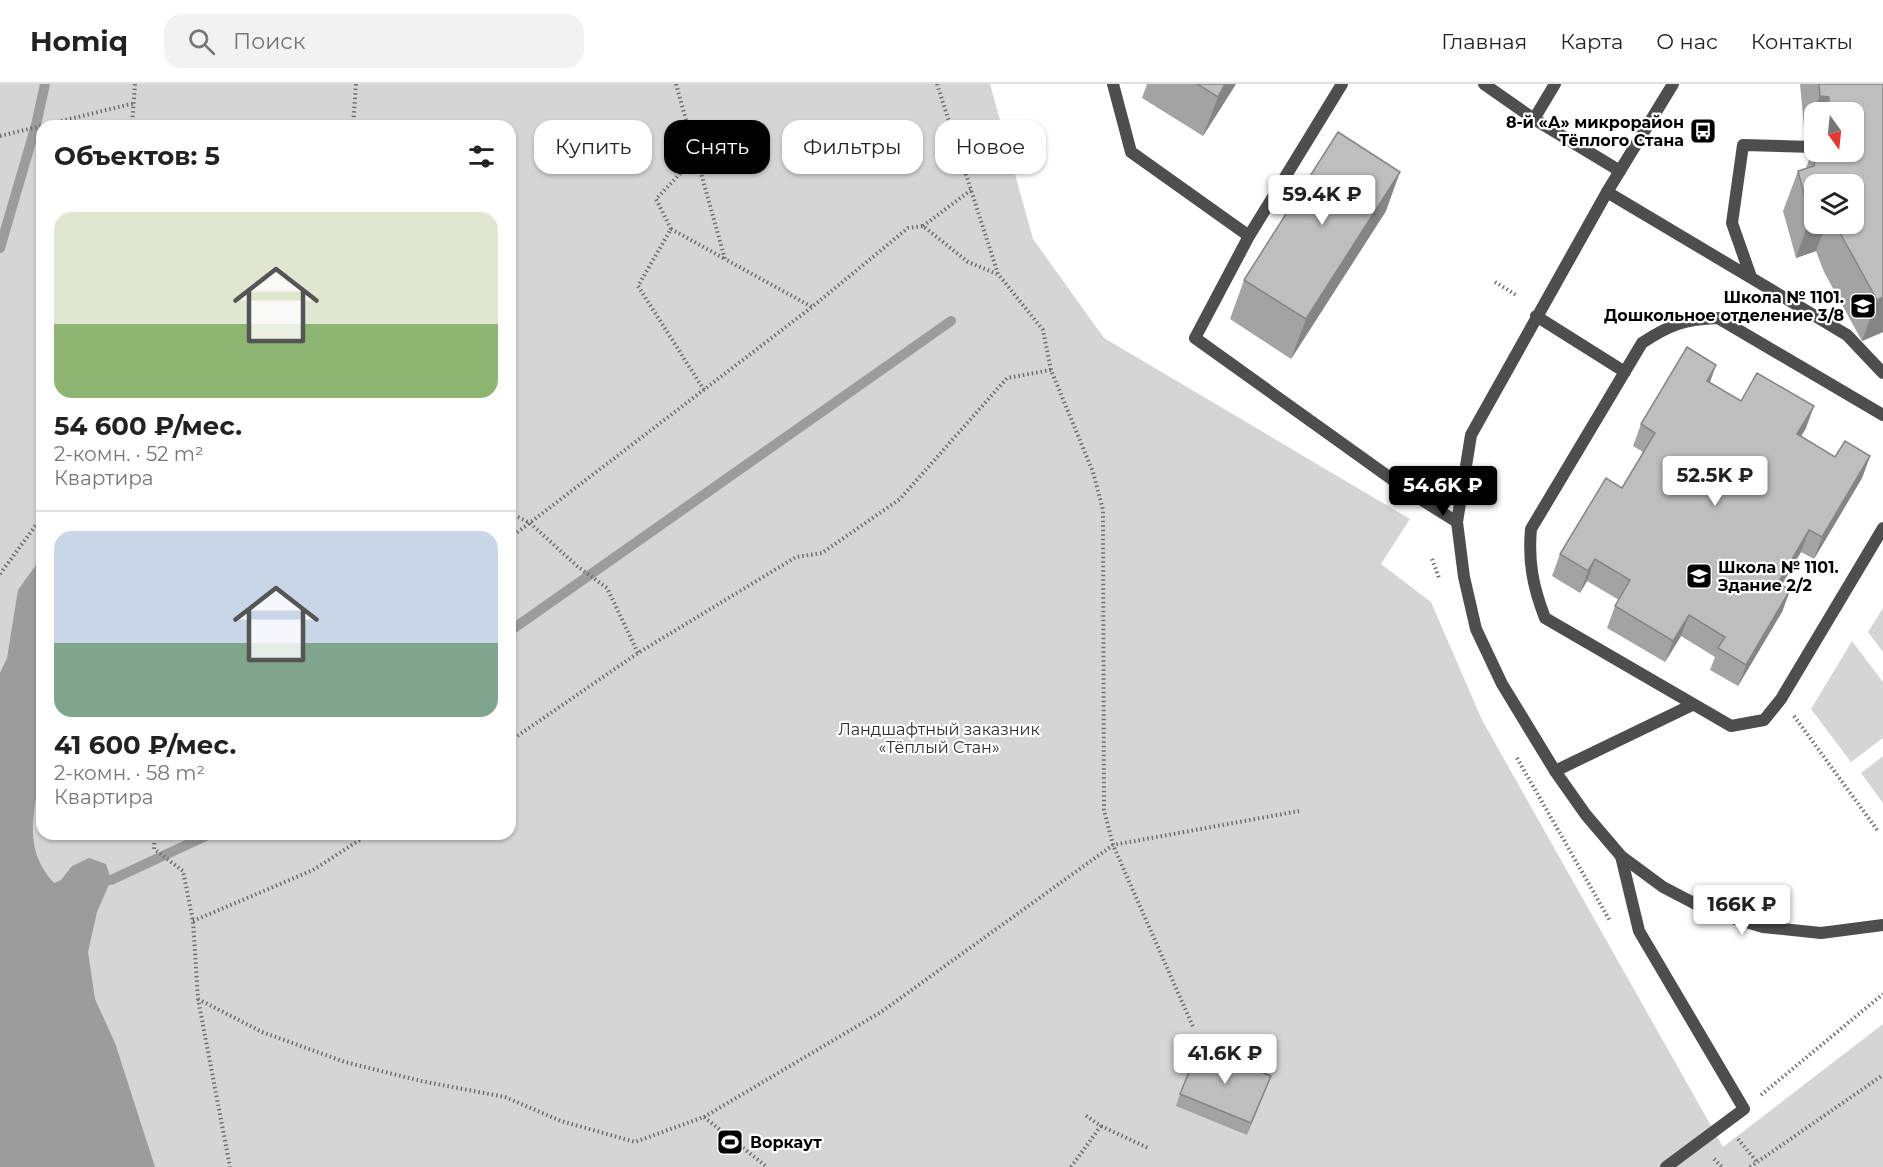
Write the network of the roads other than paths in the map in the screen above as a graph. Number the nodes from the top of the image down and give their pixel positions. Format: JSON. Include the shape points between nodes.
{"nodes":[{"id":1,"x":1113,"y":84,"type":"edge"},
{"id":2,"x":1342,"y":84,"type":"edge"},
{"id":3,"x":1484,"y":84,"type":"edge"},
{"id":4,"x":1555,"y":84,"type":"edge"},
{"id":5,"x":1672,"y":84,"type":"edge"},
{"id":6,"x":1534,"y":119,"type":"junction"},
{"id":7,"x":1804,"y":147,"type":"edge"},
{"id":8,"x":1620,"y":171,"type":"junction"},
{"id":9,"x":1607,"y":192,"type":"junction"},
{"id":10,"x":1249,"y":236,"type":"junction"},
{"id":11,"x":1751,"y":277,"type":"junction"},
{"id":12,"x":1536,"y":316,"type":"junction"},
{"id":13,"x":1625,"y":372,"type":"junction"},
{"id":14,"x":1883,"y":373,"type":"edge"},
{"id":15,"x":1883,"y":415,"type":"edge"},
{"id":16,"x":1457,"y":522,"type":"junction"},
{"id":17,"x":1883,"y":528,"type":"edge"},
{"id":18,"x":1692,"y":705,"type":"junction"},
{"id":19,"x":1555,"y":771,"type":"junction"},
{"id":20,"x":1621,"y":856,"type":"junction"},
{"id":21,"x":1883,"y":925,"type":"edge"},
{"id":22,"x":1666,"y":1167,"type":"edge"}],
"edges":[{"from":1,"to":10,"type":"street","via":[[1131,152]]},
{"from":2,"to":10,"type":"street"},
{"from":3,"to":6,"type":"street"},
{"from":4,"to":6,"type":"street"},
{"from":5,"to":8,"type":"street"},
{"from":6,"to":8,"type":"street"},
{"from":7,"to":11,"type":"street","via":[[1743,145],[1732,223]]},
{"from":8,"to":9,"type":"street"},
{"from":9,"to":11,"type":"street"},
{"from":9,"to":12,"type":"street"},
{"from":10,"to":16,"type":"street","via":[[1195,338]]},
{"from":11,"to":14,"type":"street","via":[[1846,335]]},
{"from":12,"to":13,"type":"street"},
{"from":12,"to":16,"type":"street","via":[[1471,435]]},
{"from":13,"to":15,"type":"street","via":[[1642,343],[1665,327],[1694,318],[1718,318]]},
{"from":13,"to":18,"type":"street","via":[[1531,529],[1533,589],[1545,618]]},
{"from":16,"to":19,"type":"street","via":[[1476,629],[1502,684]]},
{"from":17,"to":18,"type":"street","via":[[1781,699],[1764,720],[1731,726]]},
{"from":18,"to":19,"type":"street"},
{"from":19,"to":20,"type":"street"},
{"from":20,"to":21,"type":"street","via":[[1663,887],[1709,911],[1763,927],[1821,933]]},
{"from":20,"to":22,"type":"street","via":[[1639,931],[1744,1109]]}]}
